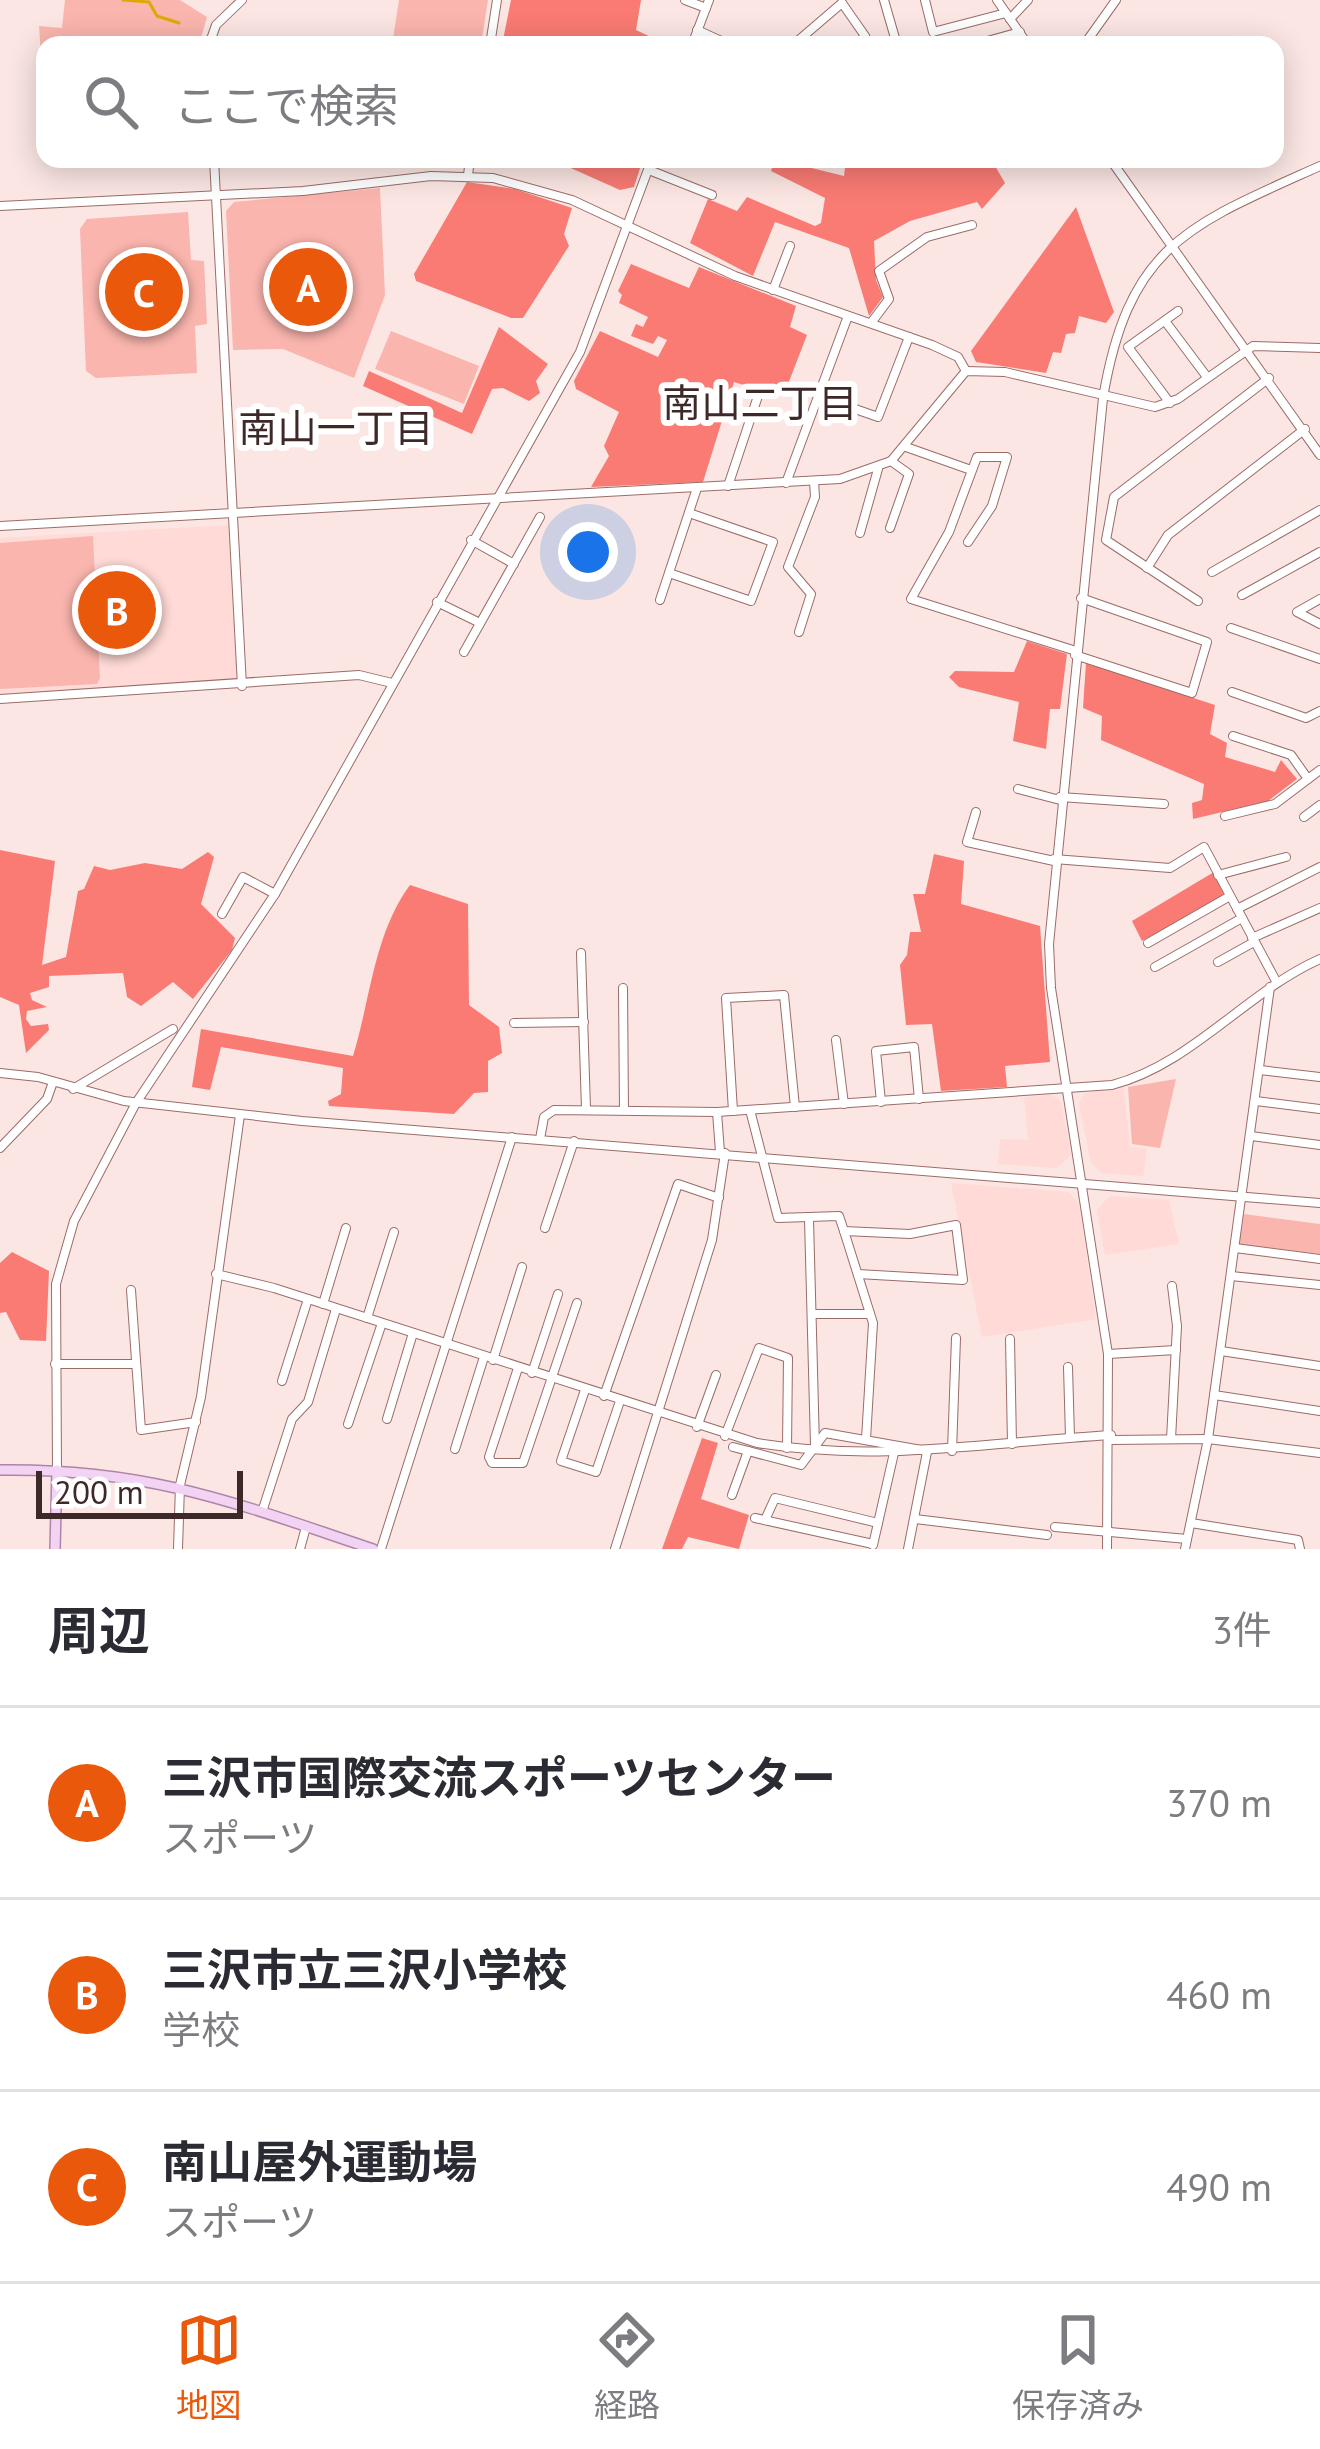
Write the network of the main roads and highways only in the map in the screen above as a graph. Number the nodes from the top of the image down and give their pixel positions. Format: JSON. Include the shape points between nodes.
{"nodes":[{"id":1,"x":57,"y":1470,"type":"junction"},
{"id":2,"x":0,"y":1471,"type":"edge"},
{"id":3,"x":55,"y":1549,"type":"edge"},
{"id":4,"x":377,"y":1549,"type":"edge"}],
"edges":[{"from":1,"to":2,"type":"main road"},
{"from":1,"to":3,"type":"main road"},
{"from":1,"to":4,"type":"main road","via":[[180,1485]]}]}
